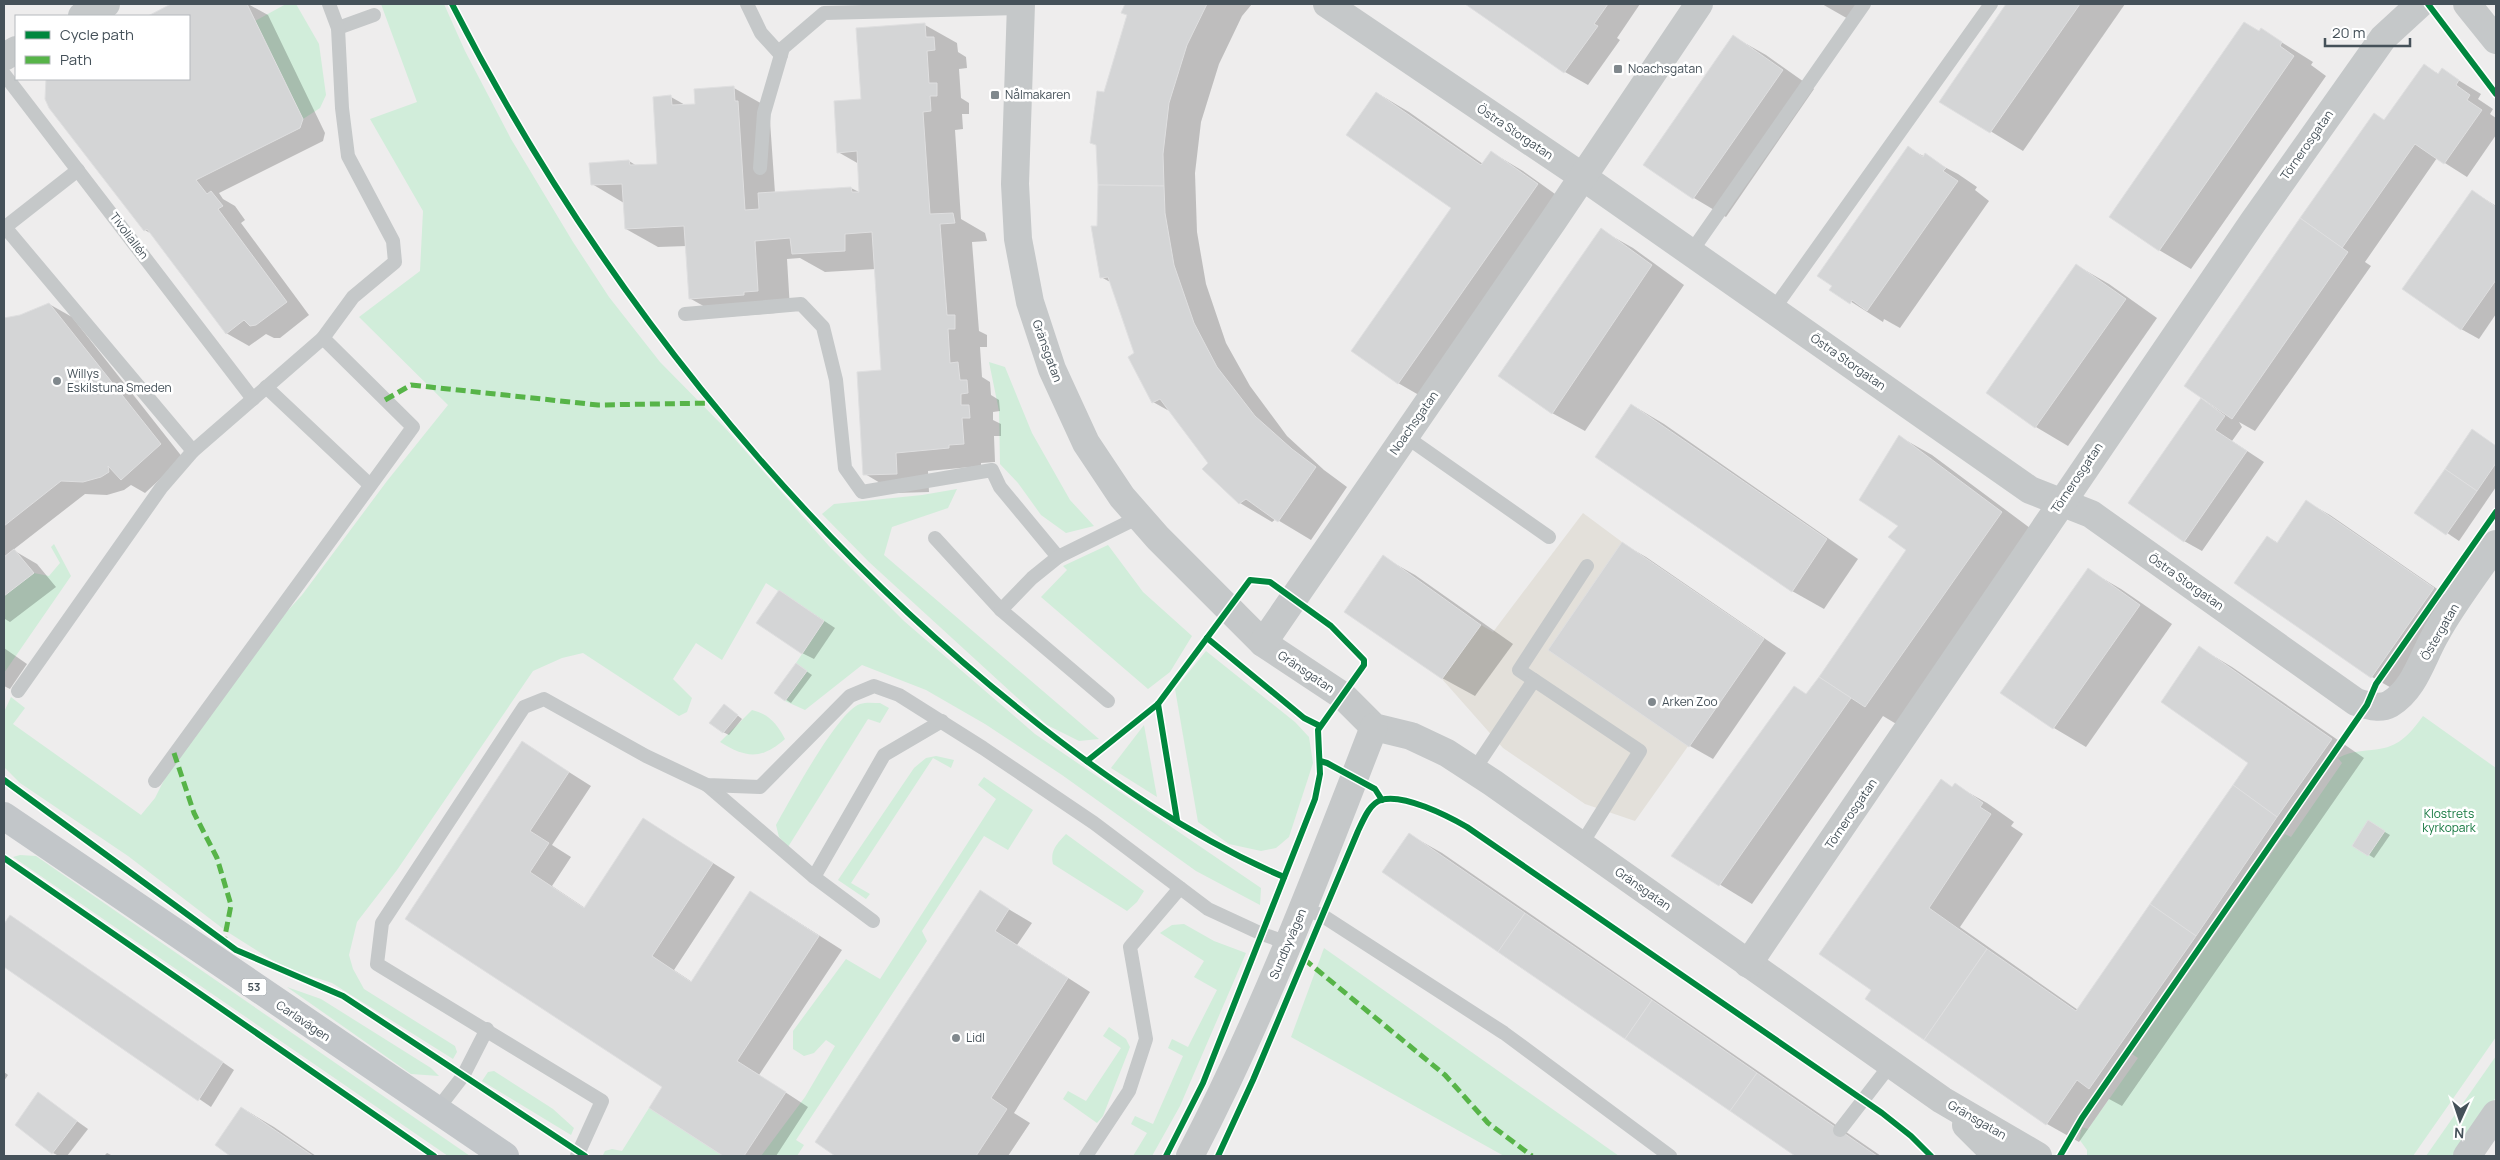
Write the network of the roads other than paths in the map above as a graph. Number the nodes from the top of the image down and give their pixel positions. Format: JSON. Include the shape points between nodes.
{"nodes":[{"id":1,"x":106,"y":4,"type":"edge"},
{"id":2,"x":329,"y":4,"type":"edge"},
{"id":3,"x":747,"y":4,"type":"edge"},
{"id":4,"x":1327,"y":4,"type":"edge"},
{"id":5,"x":1699,"y":4,"type":"edge"},
{"id":6,"x":1864,"y":4,"type":"edge"},
{"id":7,"x":1991,"y":4,"type":"edge"},
{"id":8,"x":2420,"y":4,"type":"edge"},
{"id":9,"x":2467,"y":4,"type":"edge"},
{"id":10,"x":1021,"y":6,"type":"edge"},
{"id":11,"x":848,"y":8,"type":"edge"},
{"id":12,"x":84,"y":15,"type":"edge"},
{"id":13,"x":374,"y":15,"type":"dead end"},
{"id":14,"x":338,"y":28,"type":"junction"},
{"id":15,"x":2496,"y":40,"type":"edge"},
{"id":16,"x":15,"y":51,"type":"edge"},
{"id":17,"x":781,"y":55,"type":"junction"},
{"id":18,"x":4,"y":57,"type":"edge"},
{"id":19,"x":4,"y":74,"type":"edge"},
{"id":20,"x":760,"y":168,"type":"dead end"},
{"id":21,"x":78,"y":170,"type":"junction"},
{"id":22,"x":1583,"y":177,"type":"junction"},
{"id":23,"x":4,"y":227,"type":"edge"},
{"id":24,"x":1691,"y":252,"type":"junction"},
{"id":25,"x":1773,"y":310,"type":"junction"},
{"id":26,"x":685,"y":314,"type":"dead end"},
{"id":27,"x":323,"y":338,"type":"junction"},
{"id":28,"x":266,"y":387,"type":"junction"},
{"id":29,"x":253,"y":399,"type":"junction"},
{"id":30,"x":1405,"y":436,"type":"junction"},
{"id":31,"x":193,"y":451,"type":"junction"},
{"id":32,"x":370,"y":485,"type":"junction"},
{"id":33,"x":2060,"y":504,"type":"junction"},
{"id":34,"x":1139,"y":517,"type":"junction"},
{"id":35,"x":1549,"y":537,"type":"dead end"},
{"id":36,"x":935,"y":538,"type":"dead end"},
{"id":37,"x":2496,"y":544,"type":"edge"},
{"id":38,"x":1058,"y":557,"type":"junction"},
{"id":39,"x":1587,"y":566,"type":"dead end"},
{"id":40,"x":1002,"y":610,"type":"junction"},
{"id":41,"x":1263,"y":643,"type":"junction"},
{"id":42,"x":1534,"y":680,"type":"junction"},
{"id":43,"x":18,"y":691,"type":"dead end"},
{"id":44,"x":1108,"y":701,"type":"dead end"},
{"id":45,"x":2375,"y":707,"type":"joint"},
{"id":46,"x":942,"y":721,"type":"junction"},
{"id":47,"x":1374,"y":727,"type":"junction"},
{"id":48,"x":1474,"y":770,"type":"junction"},
{"id":49,"x":154,"y":780,"type":"dead end"},
{"id":50,"x":707,"y":785,"type":"junction"},
{"id":51,"x":4,"y":817,"type":"edge"},
{"id":52,"x":1581,"y":845,"type":"junction"},
{"id":53,"x":814,"y":877,"type":"junction"},
{"id":54,"x":1180,"y":888,"type":"junction"},
{"id":55,"x":1303,"y":908,"type":"junction"},
{"id":56,"x":873,"y":922,"type":"dead end"},
{"id":57,"x":1288,"y":943,"type":"junction"},
{"id":58,"x":1748,"y":964,"type":"junction"},
{"id":59,"x":487,"y":1029,"type":"junction"},
{"id":60,"x":1891,"y":1064,"type":"junction"},
{"id":61,"x":1942,"y":1100,"type":"junction"},
{"id":62,"x":436,"y":1111,"type":"junction"},
{"id":63,"x":2496,"y":1114,"type":"edge"},
{"id":64,"x":1840,"y":1130,"type":"dead end"},
{"id":65,"x":505,"y":1156,"type":"edge"},
{"id":66,"x":577,"y":1156,"type":"edge"},
{"id":67,"x":1086,"y":1156,"type":"edge"},
{"id":68,"x":1190,"y":1156,"type":"edge"},
{"id":69,"x":1670,"y":1156,"type":"edge"},
{"id":70,"x":1997,"y":1156,"type":"edge"},
{"id":71,"x":2038,"y":1156,"type":"edge"},
{"id":72,"x":2467,"y":1156,"type":"edge"}],
"edges":[{"from":1,"to":12,"type":"street"},
{"from":2,"to":14,"type":"lane"},
{"from":3,"to":17,"type":"lane","via":[[761,33]]},
{"from":4,"to":22,"type":"street","name":"Östra Storgatan"},
{"from":5,"to":22,"type":"street","name":"Noachsgatan"},
{"from":6,"to":24,"type":"lane"},
{"from":7,"to":25,"type":"lane"},
{"from":8,"to":33,"type":"street","name":"Törnerosgatan","via":[[2383,38]]},
{"from":9,"to":15,"type":"street"},
{"from":10,"to":11,"type":"lane"},
{"from":10,"to":34,"type":"street","name":"Gränsgatan","via":[[1015,184],[1018,239],[1030,302],[1052,369],[1086,444]]},
{"from":11,"to":17,"type":"lane","via":[[824,13],[784,48]]},
{"from":13,"to":14,"type":"lane"},
{"from":14,"to":27,"type":"lane","via":[[348,156],[393,241],[395,262],[353,297]]},
{"from":16,"to":18,"type":"street"},
{"from":17,"to":20,"type":"lane","via":[[764,113]]},
{"from":19,"to":21,"type":"lane","name":"Tivoliallén"},
{"from":21,"to":23,"type":"lane"},
{"from":21,"to":29,"type":"lane","name":"Tivoliallén"},
{"from":22,"to":24,"type":"street","name":"Östra Storgatan"},
{"from":22,"to":30,"type":"street","name":"Noachsgatan"},
{"from":23,"to":31,"type":"lane"},
{"from":24,"to":25,"type":"street","name":"Östra Storgatan"},
{"from":25,"to":33,"type":"street","name":"Östra Storgatan","via":[[2030,490]]},
{"from":26,"to":38,"type":"lane","via":[[801,304],[823,327],[836,380],[844,468],[862,492],[992,470],[1000,488]]},
{"from":27,"to":28,"type":"lane"},
{"from":27,"to":32,"type":"lane","via":[[413,427]]},
{"from":28,"to":29,"type":"lane"},
{"from":28,"to":32,"type":"lane"},
{"from":29,"to":31,"type":"lane"},
{"from":30,"to":35,"type":"lane"},
{"from":30,"to":41,"type":"street","name":"Noachsgatan"},
{"from":31,"to":43,"type":"lane","via":[[161,488]]},
{"from":32,"to":49,"type":"lane"},
{"from":33,"to":45,"type":"street","name":"Östra Storgatan","via":[[2091,514],[2356,702]]},
{"from":33,"to":58,"type":"street","name":"Törnerosgatan"},
{"from":34,"to":38,"type":"lane"},
{"from":34,"to":41,"type":"street","name":"Gränsgatan"},
{"from":36,"to":40,"type":"lane"},
{"from":37,"to":45,"type":"street","name":"Östergatan","via":[[2436,634],[2408,688],[2388,705]]},
{"from":38,"to":40,"type":"lane","via":[[1032,578]]},
{"from":39,"to":42,"type":"lane","via":[[1519,670]]},
{"from":40,"to":44,"type":"lane"},
{"from":41,"to":47,"type":"street","name":"Gränsgatan","via":[[1343,696]]},
{"from":42,"to":48,"type":"lane"},
{"from":42,"to":52,"type":"lane","via":[[1640,751]]},
{"from":46,"to":50,"type":"lane","via":[[899,695],[874,686],[850,696],[760,786]]},
{"from":46,"to":53,"type":"lane","via":[[884,754]]},
{"from":46,"to":54,"type":"lane","via":[[1094,823]]},
{"from":47,"to":48,"type":"street","name":"Gränsgatan","via":[[1411,736]]},
{"from":47,"to":55,"type":"street","name":"Sundbyvägen"},
{"from":48,"to":52,"type":"street","name":"Gränsgatan"},
{"from":50,"to":53,"type":"lane"},
{"from":50,"to":59,"type":"lane","via":[[646,756],[544,699],[524,707],[382,923],[377,964]]},
{"from":51,"to":62,"type":"main road","name":"Carlavägen","number":"53"},
{"from":52,"to":58,"type":"street","name":"Gränsgatan"},
{"from":53,"to":56,"type":"lane"},
{"from":54,"to":57,"type":"lane","via":[[1208,908]]},
{"from":54,"to":67,"type":"lane","via":[[1130,947],[1146,1040],[1130,1091]]},
{"from":55,"to":57,"type":"street","name":"Sundbyvägen"},
{"from":55,"to":69,"type":"lane","via":[[1323,916],[1504,1033]]},
{"from":57,"to":68,"type":"street","name":"Sundbyvägen"},
{"from":58,"to":60,"type":"street","name":"Gränsgatan"},
{"from":59,"to":62,"type":"lane","via":[[463,1076]]},
{"from":59,"to":66,"type":"lane","via":[[602,1101]]},
{"from":60,"to":61,"type":"street","name":"Gränsgatan"},
{"from":60,"to":64,"type":"lane"},
{"from":61,"to":70,"type":"street","name":"Gränsgatan"},
{"from":61,"to":71,"type":"street","name":"Gränsgatan"},
{"from":62,"to":65,"type":"main road","name":"Carlavägen","number":"53"},
{"from":63,"to":72,"type":"street"}]}
